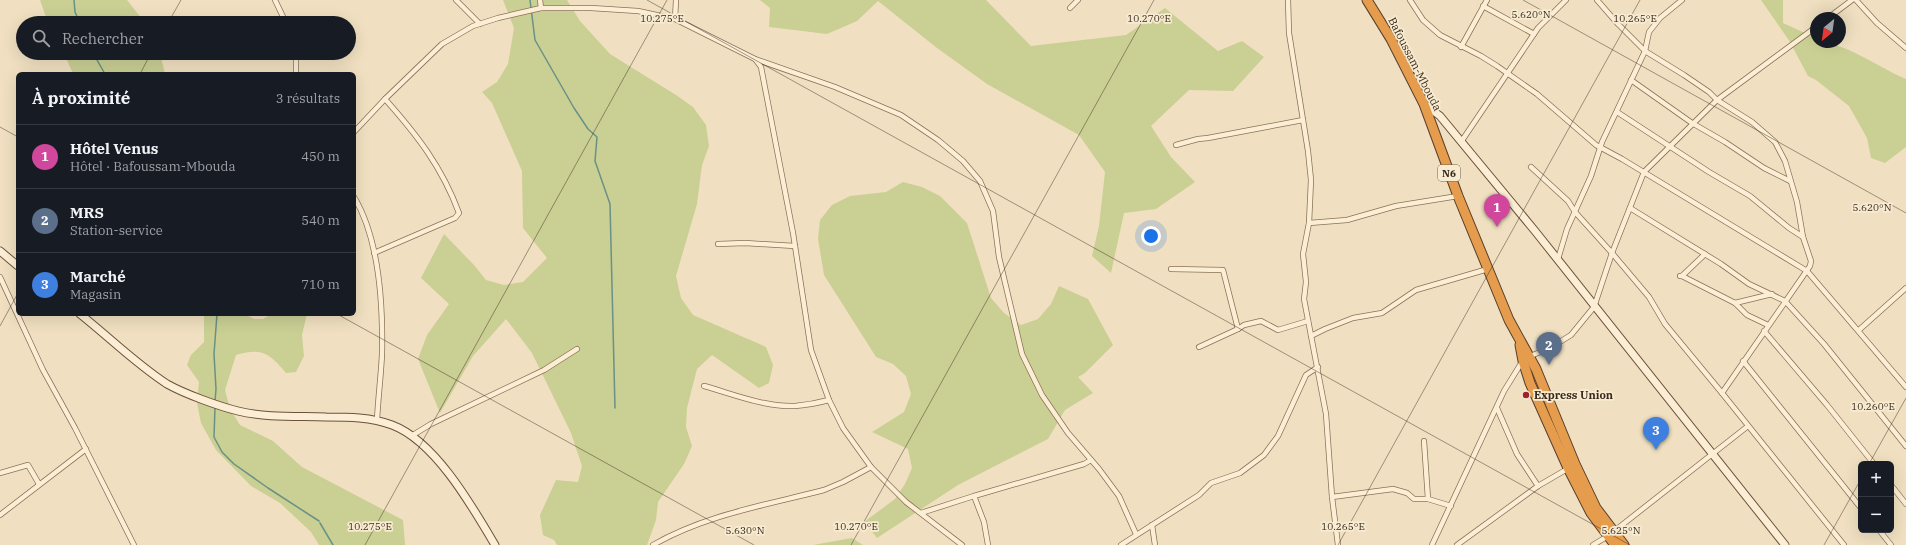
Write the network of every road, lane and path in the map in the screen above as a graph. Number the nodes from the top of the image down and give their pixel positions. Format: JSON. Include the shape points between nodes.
{"nodes":[{"id":1,"x":275,"y":0,"type":"edge"},
{"id":2,"x":456,"y":0,"type":"edge"},
{"id":3,"x":540,"y":0,"type":"edge"},
{"id":4,"x":676,"y":0,"type":"edge"},
{"id":5,"x":1078,"y":0,"type":"edge"},
{"id":6,"x":1288,"y":0,"type":"edge"},
{"id":7,"x":1367,"y":0,"type":"edge"},
{"id":8,"x":1410,"y":0,"type":"edge"},
{"id":9,"x":1487,"y":0,"type":"edge"},
{"id":10,"x":1566,"y":0,"type":"edge"},
{"id":11,"x":1597,"y":0,"type":"edge"},
{"id":12,"x":1682,"y":0,"type":"edge"},
{"id":13,"x":1852,"y":0,"type":"edge"},
{"id":14,"x":1856,"y":0,"type":"edge"},
{"id":15,"x":1483,"y":6,"type":"junction"},
{"id":16,"x":541,"y":8,"type":"junction"},
{"id":17,"x":1070,"y":8,"type":"dead end"},
{"id":18,"x":1836,"y":12,"type":"edge"},
{"id":19,"x":283,"y":16,"type":"edge"},
{"id":20,"x":675,"y":19,"type":"junction"},
{"id":21,"x":480,"y":24,"type":"junction"},
{"id":22,"x":1810,"y":31,"type":"edge"},
{"id":23,"x":1534,"y":34,"type":"junction"},
{"id":24,"x":1462,"y":47,"type":"junction"},
{"id":25,"x":1906,"y":48,"type":"edge"},
{"id":26,"x":1645,"y":51,"type":"junction"},
{"id":27,"x":755,"y":59,"type":"junction"},
{"id":28,"x":296,"y":60,"type":"edge"},
{"id":29,"x":296,"y":72,"type":"edge"},
{"id":30,"x":1506,"y":73,"type":"junction"},
{"id":31,"x":1631,"y":80,"type":"junction"},
{"id":32,"x":385,"y":99,"type":"junction"},
{"id":33,"x":1717,"y":100,"type":"junction"},
{"id":34,"x":1424,"y":104,"type":"junction"},
{"id":35,"x":1618,"y":112,"type":"junction"},
{"id":36,"x":1303,"y":120,"type":"junction"},
{"id":37,"x":1692,"y":123,"type":"junction"},
{"id":38,"x":356,"y":130,"type":"edge"},
{"id":39,"x":1461,"y":142,"type":"junction"},
{"id":40,"x":1176,"y":144,"type":"dead end"},
{"id":41,"x":1669,"y":146,"type":"junction"},
{"id":42,"x":1601,"y":147,"type":"junction"},
{"id":43,"x":1531,"y":167,"type":"dead end"},
{"id":44,"x":1644,"y":172,"type":"junction"},
{"id":45,"x":1790,"y":182,"type":"junction"},
{"id":46,"x":1458,"y":196,"type":"junction"},
{"id":47,"x":356,"y":201,"type":"edge"},
{"id":48,"x":1630,"y":208,"type":"junction"},
{"id":49,"x":1575,"y":212,"type":"junction"},
{"id":50,"x":1309,"y":223,"type":"junction"},
{"id":51,"x":1803,"y":237,"type":"junction"},
{"id":52,"x":718,"y":244,"type":"dead end"},
{"id":53,"x":795,"y":246,"type":"junction"},
{"id":54,"x":0,"y":252,"type":"edge"},
{"id":55,"x":374,"y":253,"type":"junction"},
{"id":56,"x":1612,"y":253,"type":"junction"},
{"id":57,"x":1705,"y":254,"type":"junction"},
{"id":58,"x":1557,"y":261,"type":"junction"},
{"id":59,"x":16,"y":264,"type":"edge"},
{"id":60,"x":1171,"y":269,"type":"dead end"},
{"id":61,"x":1488,"y":269,"type":"junction"},
{"id":62,"x":1807,"y":271,"type":"junction"},
{"id":63,"x":0,"y":277,"type":"edge"},
{"id":64,"x":1906,"y":288,"type":"edge"},
{"id":65,"x":1772,"y":294,"type":"junction"},
{"id":66,"x":1785,"y":301,"type":"junction"},
{"id":67,"x":1735,"y":303,"type":"junction"},
{"id":68,"x":1594,"y":307,"type":"junction"},
{"id":69,"x":16,"y":312,"type":"edge"},
{"id":70,"x":18,"y":316,"type":"edge"},
{"id":71,"x":83,"y":316,"type":"edge"},
{"id":72,"x":1308,"y":321,"type":"junction"},
{"id":73,"x":1768,"y":325,"type":"junction"},
{"id":74,"x":1238,"y":329,"type":"junction"},
{"id":75,"x":1859,"y":330,"type":"junction"},
{"id":76,"x":1764,"y":331,"type":"junction"},
{"id":77,"x":1311,"y":336,"type":"junction"},
{"id":78,"x":1199,"y":347,"type":"dead end"},
{"id":79,"x":577,"y":349,"type":"dead end"},
{"id":80,"x":1526,"y":359,"type":"junction"},
{"id":81,"x":1744,"y":361,"type":"junction"},
{"id":82,"x":1318,"y":367,"type":"junction"},
{"id":83,"x":704,"y":386,"type":"dead end"},
{"id":84,"x":1906,"y":387,"type":"edge"},
{"id":85,"x":1722,"y":393,"type":"junction"},
{"id":86,"x":829,"y":400,"type":"junction"},
{"id":87,"x":1497,"y":408,"type":"junction"},
{"id":88,"x":377,"y":421,"type":"junction"},
{"id":89,"x":1748,"y":426,"type":"junction"},
{"id":90,"x":413,"y":435,"type":"junction"},
{"id":91,"x":1424,"y":441,"type":"dead end"},
{"id":92,"x":1906,"y":446,"type":"edge"},
{"id":93,"x":86,"y":449,"type":"junction"},
{"id":94,"x":1712,"y":454,"type":"junction"},
{"id":95,"x":1091,"y":460,"type":"junction"},
{"id":96,"x":1872,"y":461,"type":"edge"},
{"id":97,"x":1084,"y":464,"type":"junction"},
{"id":98,"x":1571,"y":466,"type":"junction"},
{"id":99,"x":871,"y":467,"type":"junction"},
{"id":100,"x":1099,"y":469,"type":"junction"},
{"id":101,"x":0,"y":473,"type":"edge"},
{"id":102,"x":39,"y":484,"type":"junction"},
{"id":103,"x":1538,"y":486,"type":"junction"},
{"id":104,"x":1894,"y":489,"type":"edge"},
{"id":105,"x":974,"y":496,"type":"junction"},
{"id":106,"x":1332,"y":497,"type":"junction"},
{"id":107,"x":1428,"y":499,"type":"junction"},
{"id":108,"x":1858,"y":504,"type":"edge"},
{"id":109,"x":1906,"y":504,"type":"edge"},
{"id":110,"x":1451,"y":506,"type":"junction"},
{"id":111,"x":921,"y":513,"type":"junction"},
{"id":112,"x":0,"y":515,"type":"edge"},
{"id":113,"x":1152,"y":525,"type":"junction"},
{"id":114,"x":1611,"y":533,"type":"junction"},
{"id":115,"x":1881,"y":533,"type":"edge"},
{"id":116,"x":1136,"y":534,"type":"junction"},
{"id":117,"x":134,"y":545,"type":"edge"},
{"id":118,"x":495,"y":545,"type":"edge"},
{"id":119,"x":653,"y":545,"type":"edge"},
{"id":120,"x":962,"y":545,"type":"edge"},
{"id":121,"x":988,"y":545,"type":"edge"},
{"id":122,"x":1121,"y":545,"type":"edge"},
{"id":123,"x":1155,"y":545,"type":"edge"},
{"id":124,"x":1338,"y":545,"type":"edge"},
{"id":125,"x":1432,"y":545,"type":"edge"},
{"id":126,"x":1457,"y":545,"type":"edge"},
{"id":127,"x":1593,"y":545,"type":"edge"},
{"id":128,"x":1616,"y":545,"type":"edge"},
{"id":129,"x":1624,"y":545,"type":"edge"},
{"id":130,"x":1785,"y":545,"type":"edge"},
{"id":131,"x":1844,"y":545,"type":"edge"},
{"id":132,"x":1891,"y":545,"type":"edge"}],
"edges":[{"from":1,"to":19,"type":"street"},
{"from":2,"to":21,"type":"street"},
{"from":3,"to":16,"type":"street"},
{"from":4,"to":20,"type":"street"},
{"from":5,"to":17,"type":"street"},
{"from":6,"to":36,"type":"street","via":[[1289,33]]},
{"from":7,"to":34,"type":"highway","name":"Bafoussam-Mbouda","number":"N6","via":[[1391,39]]},
{"from":8,"to":24,"type":"street","via":[[1428,26]]},
{"from":9,"to":15,"type":"street"},
{"from":10,"to":23,"type":"street"},
{"from":11,"to":26,"type":"street"},
{"from":12,"to":26,"type":"street","via":[[1652,27]]},
{"from":13,"to":18,"type":"street"},
{"from":14,"to":25,"type":"street","via":[[1877,23]]},
{"from":15,"to":23,"type":"street"},
{"from":15,"to":24,"type":"street"},
{"from":16,"to":20,"type":"street","via":[[638,11]]},
{"from":16,"to":21,"type":"street"},
{"from":20,"to":27,"type":"street"},
{"from":21,"to":32,"type":"street","via":[[442,44]]},
{"from":22,"to":33,"type":"street"},
{"from":23,"to":30,"type":"street"},
{"from":24,"to":30,"type":"street"},
{"from":26,"to":31,"type":"street"},
{"from":26,"to":33,"type":"street"},
{"from":27,"to":53,"type":"street","via":[[762,73]]},
{"from":27,"to":95,"type":"street","via":[[835,87],[901,115],[938,140],[963,161],[980,181],[993,211],[999,257],[1022,354],[1042,395],[1068,433]]},
{"from":28,"to":29,"type":"street"},
{"from":30,"to":39,"type":"street"},
{"from":30,"to":42,"type":"street"},
{"from":31,"to":35,"type":"street"},
{"from":31,"to":37,"type":"street"},
{"from":32,"to":38,"type":"street"},
{"from":32,"to":55,"type":"street","via":[[413,130],[435,161],[459,213],[455,218]]},
{"from":33,"to":37,"type":"street"},
{"from":33,"to":45,"type":"street","via":[[1752,122],[1775,142],[1785,161]]},
{"from":34,"to":39,"type":"street","via":[[1440,116]]},
{"from":34,"to":46,"type":"highway","name":"Bafoussam-Mbouda","number":"N6"},
{"from":35,"to":41,"type":"street"},
{"from":35,"to":42,"type":"street"},
{"from":36,"to":40,"type":"street"},
{"from":36,"to":50,"type":"street","via":[[1311,180]]},
{"from":37,"to":41,"type":"street"},
{"from":37,"to":45,"type":"street"},
{"from":39,"to":58,"type":"street"},
{"from":41,"to":44,"type":"street"},
{"from":41,"to":51,"type":"street","via":[[1750,196],[1788,228]]},
{"from":42,"to":44,"type":"street"},
{"from":42,"to":49,"type":"street"},
{"from":43,"to":49,"type":"street","via":[[1568,201]]},
{"from":44,"to":48,"type":"street"},
{"from":44,"to":62,"type":"street"},
{"from":45,"to":51,"type":"street","via":[[1797,202]]},
{"from":46,"to":50,"type":"street","via":[[1396,206],[1347,220]]},
{"from":46,"to":61,"type":"highway","name":"Bafoussam-Mbouda","number":"N6"},
{"from":47,"to":55,"type":"street","via":[[365,219]]},
{"from":48,"to":56,"type":"street"},
{"from":48,"to":57,"type":"street"},
{"from":49,"to":56,"type":"street"},
{"from":49,"to":58,"type":"street"},
{"from":50,"to":72,"type":"street","via":[[1303,254],[1306,282],[1304,299]]},
{"from":51,"to":62,"type":"street","via":[[1811,261]]},
{"from":52,"to":53,"type":"street"},
{"from":53,"to":86,"type":"street","via":[[811,350]]},
{"from":54,"to":59,"type":"street"},
{"from":55,"to":88,"type":"street","via":[[381,303],[382,353]]},
{"from":56,"to":68,"type":"street"},
{"from":56,"to":85,"type":"street","via":[[1649,297],[1665,324]]},
{"from":57,"to":65,"type":"street","via":[[1749,284]]},
{"from":57,"to":67,"type":"street","via":[[1681,276]]},
{"from":58,"to":68,"type":"street"},
{"from":60,"to":74,"type":"street","via":[[1222,270]]},
{"from":61,"to":77,"type":"street","via":[[1416,290],[1382,313],[1353,318]]},
{"from":61,"to":80,"type":"highway","name":"Bafoussam-Mbouda","number":"N6"},
{"from":62,"to":66,"type":"street"},
{"from":62,"to":75,"type":"street","via":[[1843,315]]},
{"from":63,"to":69,"type":"street"},
{"from":64,"to":75,"type":"street"},
{"from":65,"to":66,"type":"street"},
{"from":65,"to":67,"type":"street"},
{"from":66,"to":73,"type":"street"},
{"from":66,"to":92,"type":"street","via":[[1824,344]]},
{"from":67,"to":73,"type":"street","via":[[1747,315]]},
{"from":68,"to":80,"type":"street","via":[[1571,335]]},
{"from":68,"to":94,"type":"street"},
{"from":70,"to":93,"type":"street","via":[[43,370]]},
{"from":71,"to":88,"type":"street","via":[[168,384],[202,399],[239,411],[275,416]]},
{"from":72,"to":74,"type":"street","via":[[1278,330],[1261,321]]},
{"from":72,"to":77,"type":"street"},
{"from":73,"to":76,"type":"street"},
{"from":74,"to":78,"type":"street"},
{"from":75,"to":84,"type":"street"},
{"from":76,"to":81,"type":"street"},
{"from":76,"to":96,"type":"street"},
{"from":77,"to":82,"type":"street"},
{"from":79,"to":90,"type":"street","via":[[544,370]]},
{"from":80,"to":87,"type":"street","via":[[1504,392]]},
{"from":80,"to":98,"type":"highway","name":"Bafoussam-Mbouda","number":"N6","via":[[1530,384]]},
{"from":81,"to":85,"type":"street"},
{"from":81,"to":108,"type":"street"},
{"from":82,"to":106,"type":"street","via":[[1326,414]]},
{"from":82,"to":113,"type":"street","via":[[1306,375],[1278,436],[1264,455],[1240,473],[1211,483],[1199,495]]},
{"from":83,"to":86,"type":"street","via":[[778,406]]},
{"from":85,"to":89,"type":"street"},
{"from":86,"to":99,"type":"street","via":[[843,428]]},
{"from":87,"to":103,"type":"street","via":[[1517,454]]},
{"from":87,"to":110,"type":"street"},
{"from":88,"to":90,"type":"street"},
{"from":89,"to":94,"type":"street"},
{"from":89,"to":131,"type":"street"},
{"from":90,"to":118,"type":"street","via":[[428,448],[443,467]]},
{"from":91,"to":107,"type":"street"},
{"from":93,"to":102,"type":"street"},
{"from":93,"to":117,"type":"street"},
{"from":94,"to":114,"type":"street"},
{"from":94,"to":130,"type":"street"},
{"from":95,"to":97,"type":"street"},
{"from":95,"to":100,"type":"street"},
{"from":97,"to":100,"type":"street"},
{"from":97,"to":105,"type":"street"},
{"from":98,"to":103,"type":"street"},
{"from":98,"to":114,"type":"highway","name":"Bafoussam-Mbouda","number":"N6","via":[[1591,513]]},
{"from":99,"to":111,"type":"street","via":[[906,502]]},
{"from":99,"to":119,"type":"street","via":[[824,490],[698,523]]},
{"from":100,"to":116,"type":"street","via":[[1119,496]]},
{"from":101,"to":102,"type":"street","via":[[28,465]]},
{"from":102,"to":112,"type":"street"},
{"from":103,"to":126,"type":"street"},
{"from":104,"to":109,"type":"street"},
{"from":105,"to":111,"type":"street"},
{"from":105,"to":121,"type":"street","via":[[984,522]]},
{"from":106,"to":107,"type":"street","via":[[1393,489],[1407,493],[1414,499]]},
{"from":106,"to":124,"type":"street"},
{"from":107,"to":110,"type":"street"},
{"from":110,"to":125,"type":"street"},
{"from":111,"to":120,"type":"street"},
{"from":113,"to":116,"type":"street"},
{"from":113,"to":123,"type":"street"},
{"from":114,"to":127,"type":"street"},
{"from":114,"to":128,"type":"highway","name":"Bafoussam-Mbouda","number":"N6"},
{"from":114,"to":129,"type":"highway","name":"Bafoussam-Mbouda","number":"N6"},
{"from":115,"to":132,"type":"street"},
{"from":116,"to":122,"type":"street"}]}
